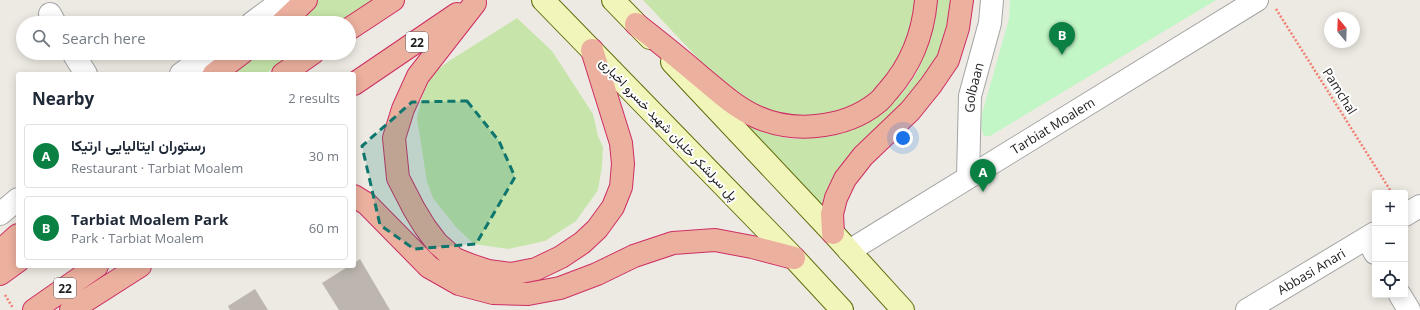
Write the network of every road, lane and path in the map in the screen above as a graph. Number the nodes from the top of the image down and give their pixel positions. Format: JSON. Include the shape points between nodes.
{"nodes":[{"id":1,"x":283,"y":0,"type":"edge"},
{"id":2,"x":306,"y":0,"type":"edge"},
{"id":3,"x":393,"y":0,"type":"edge"},
{"id":4,"x":613,"y":0,"type":"edge"},
{"id":5,"x":926,"y":0,"type":"edge"},
{"id":6,"x":962,"y":0,"type":"edge"},
{"id":7,"x":992,"y":0,"type":"edge"},
{"id":8,"x":477,"y":1,"type":"edge"},
{"id":9,"x":1266,"y":3,"type":"edge"},
{"id":10,"x":549,"y":6,"type":"edge"},
{"id":11,"x":261,"y":16,"type":"edge"},
{"id":12,"x":289,"y":16,"type":"edge"},
{"id":13,"x":356,"y":24,"type":"edge"},
{"id":14,"x":636,"y":24,"type":"junction"},
{"id":15,"x":592,"y":50,"type":"junction"},
{"id":16,"x":77,"y":60,"type":"edge"},
{"id":17,"x":201,"y":60,"type":"edge"},
{"id":18,"x":233,"y":60,"type":"edge"},
{"id":19,"x":303,"y":60,"type":"edge"},
{"id":20,"x":85,"y":72,"type":"edge"},
{"id":21,"x":185,"y":72,"type":"edge"},
{"id":22,"x":217,"y":72,"type":"edge"},
{"id":23,"x":286,"y":72,"type":"edge"},
{"id":24,"x":356,"y":83,"type":"edge"},
{"id":25,"x":968,"y":177,"type":"junction"},
{"id":26,"x":1390,"y":190,"type":"edge"},
{"id":27,"x":356,"y":197,"type":"edge"},
{"id":28,"x":16,"y":201,"type":"edge"},
{"id":29,"x":1420,"y":206,"type":"edge"},
{"id":30,"x":1408,"y":213,"type":"edge"},
{"id":31,"x":0,"y":214,"type":"edge"},
{"id":32,"x":833,"y":233,"type":"junction"},
{"id":33,"x":16,"y":237,"type":"edge"},
{"id":34,"x":1372,"y":241,"type":"edge"},
{"id":35,"x":0,"y":251,"type":"edge"},
{"id":36,"x":849,"y":251,"type":"junction"},
{"id":37,"x":794,"y":258,"type":"junction"},
{"id":38,"x":16,"y":264,"type":"edge"},
{"id":39,"x":94,"y":268,"type":"edge"},
{"id":40,"x":137,"y":268,"type":"edge"},
{"id":41,"x":2,"y":283,"type":"edge"},
{"id":42,"x":1402,"y":298,"type":"edge"},
{"id":43,"x":15,"y":310,"type":"edge"},
{"id":44,"x":34,"y":310,"type":"edge"},
{"id":45,"x":71,"y":310,"type":"edge"},
{"id":46,"x":842,"y":310,"type":"edge"},
{"id":47,"x":902,"y":310,"type":"edge"},
{"id":48,"x":1247,"y":310,"type":"edge"},
{"id":49,"x":1409,"y":310,"type":"edge"}],
"edges":[{"from":1,"to":11,"type":"street"},
{"from":2,"to":12,"type":"highway"},
{"from":3,"to":13,"type":"highway"},
{"from":4,"to":14,"type":"main road"},
{"from":5,"to":14,"type":"highway","via":[[920,34],[909,64],[878,102],[854,117],[805,127],[782,125],[757,117],[730,101]]},
{"from":6,"to":32,"type":"highway","via":[[958,28],[948,60],[910,111],[863,156],[845,179],[832,214]]},
{"from":7,"to":25,"type":"street","name":"Golbaan","via":[[990,23],[970,96]]},
{"from":8,"to":15,"type":"highway","via":[[418,76],[403,109],[394,138],[398,178],[406,196],[437,243],[455,259],[488,271],[511,274],[536,269],[582,244],[613,207],[621,187],[621,143]]},
{"from":8,"to":24,"type":"highway","number":"22"},
{"from":9,"to":25,"type":"street","name":"Tarbiat Moalem"},
{"from":9,"to":26,"type":"path","name":"Pamchal"},
{"from":10,"to":15,"type":"main road","name":"پل سرلشکر خلبان شهید خسرو اخباری"},
{"from":14,"to":32,"type":"main road"},
{"from":15,"to":37,"type":"main road","name":"پل سرلشکر خلبان شهید خسرو اخباری"},
{"from":16,"to":20,"type":"street"},
{"from":17,"to":21,"type":"street"},
{"from":18,"to":22,"type":"highway"},
{"from":19,"to":23,"type":"highway"},
{"from":25,"to":36,"type":"street","name":"Tarbiat Moalem"},
{"from":27,"to":37,"type":"highway","via":[[367,204],[429,267],[459,284],[493,292],[528,294],[560,288],[634,256],[673,243],[715,240]]},
{"from":28,"to":31,"type":"street"},
{"from":29,"to":30,"type":"street"},
{"from":32,"to":36,"type":"main road"},
{"from":33,"to":35,"type":"highway"},
{"from":34,"to":48,"type":"street","name":"Abbasi Anari"},
{"from":36,"to":47,"type":"main road"},
{"from":37,"to":46,"type":"main road","name":"پل سرلشکر خلبان شهید خسرو اخباری"},
{"from":38,"to":41,"type":"highway"},
{"from":39,"to":44,"type":"highway","number":"22"},
{"from":40,"to":45,"type":"highway"},
{"from":41,"to":43,"type":"path"},
{"from":42,"to":49,"type":"street"}]}
